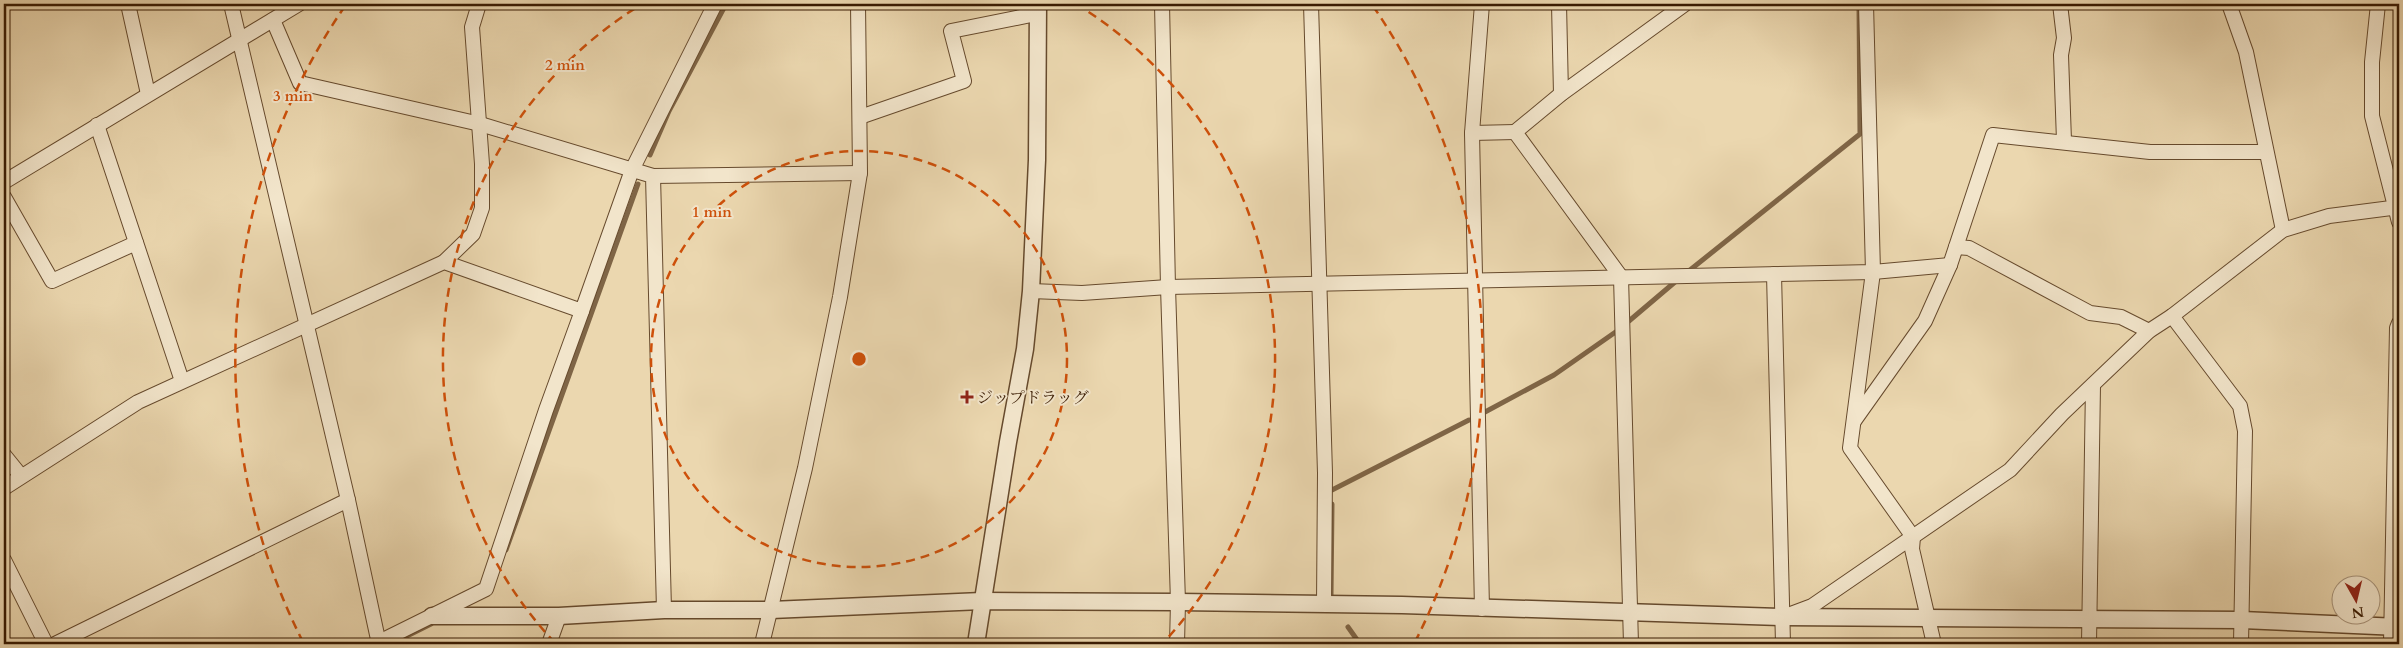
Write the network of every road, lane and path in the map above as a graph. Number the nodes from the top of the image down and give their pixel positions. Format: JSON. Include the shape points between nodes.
{"nodes":[{"id":1,"x":128,"y":4,"type":"edge"},
{"id":2,"x":231,"y":4,"type":"edge"},
{"id":3,"x":299,"y":4,"type":"edge"},
{"id":4,"x":479,"y":4,"type":"edge"},
{"id":5,"x":715,"y":4,"type":"edge"},
{"id":6,"x":858,"y":4,"type":"edge"},
{"id":7,"x":1162,"y":4,"type":"edge"},
{"id":8,"x":1311,"y":4,"type":"edge"},
{"id":9,"x":1482,"y":4,"type":"edge"},
{"id":10,"x":1559,"y":4,"type":"edge"},
{"id":11,"x":1686,"y":4,"type":"edge"},
{"id":12,"x":1866,"y":4,"type":"edge"},
{"id":13,"x":2060,"y":4,"type":"edge"},
{"id":14,"x":2229,"y":4,"type":"edge"},
{"id":15,"x":2378,"y":4,"type":"edge"},
{"id":16,"x":1037,"y":9,"type":"edge"},
{"id":17,"x":273,"y":20,"type":"junction"},
{"id":18,"x":238,"y":39,"type":"junction"},
{"id":19,"x":148,"y":94,"type":"junction"},
{"id":20,"x":1561,"y":94,"type":"junction"},
{"id":21,"x":860,"y":117,"type":"junction"},
{"id":22,"x":480,"y":124,"type":"junction"},
{"id":23,"x":97,"y":125,"type":"junction"},
{"id":24,"x":1516,"y":132,"type":"junction"},
{"id":25,"x":1472,"y":133,"type":"junction"},
{"id":26,"x":2064,"y":141,"type":"junction"},
{"id":27,"x":2266,"y":152,"type":"junction"},
{"id":28,"x":632,"y":170,"type":"junction"},
{"id":29,"x":860,"y":173,"type":"junction"},
{"id":30,"x":653,"y":176,"type":"junction"},
{"id":31,"x":4,"y":182,"type":"edge"},
{"id":32,"x":4,"y":198,"type":"edge"},
{"id":33,"x":2398,"y":212,"type":"edge"},
{"id":34,"x":2283,"y":230,"type":"junction"},
{"id":35,"x":136,"y":242,"type":"junction"},
{"id":36,"x":1956,"y":247,"type":"junction"},
{"id":37,"x":444,"y":262,"type":"junction"},
{"id":38,"x":1950,"y":265,"type":"junction"},
{"id":39,"x":1873,"y":272,"type":"junction"},
{"id":40,"x":1774,"y":274,"type":"junction"},
{"id":41,"x":1621,"y":277,"type":"junction"},
{"id":42,"x":1475,"y":279,"type":"junction"},
{"id":43,"x":1319,"y":283,"type":"junction"},
{"id":44,"x":1168,"y":287,"type":"junction"},
{"id":45,"x":1031,"y":291,"type":"junction"},
{"id":46,"x":582,"y":310,"type":"junction"},
{"id":47,"x":2172,"y":316,"type":"junction"},
{"id":48,"x":306,"y":323,"type":"junction"},
{"id":49,"x":2399,"y":323,"type":"edge"},
{"id":50,"x":2149,"y":331,"type":"junction"},
{"id":51,"x":182,"y":381,"type":"junction"},
{"id":52,"x":2093,"y":385,"type":"junction"},
{"id":53,"x":1853,"y":423,"type":"junction"},
{"id":54,"x":4,"y":455,"type":"edge"},
{"id":55,"x":21,"y":476,"type":"junction"},
{"id":56,"x":4,"y":488,"type":"edge"},
{"id":57,"x":348,"y":500,"type":"junction"},
{"id":58,"x":1914,"y":537,"type":"junction"},
{"id":59,"x":4,"y":560,"type":"edge"},
{"id":60,"x":982,"y":601,"type":"junction"},
{"id":61,"x":1178,"y":602,"type":"junction"},
{"id":62,"x":1324,"y":604,"type":"junction"},
{"id":63,"x":1482,"y":609,"type":"junction"},
{"id":64,"x":664,"y":610,"type":"junction"},
{"id":65,"x":771,"y":610,"type":"junction"},
{"id":66,"x":1631,"y":612,"type":"junction"},
{"id":67,"x":432,"y":616,"type":"junction"},
{"id":68,"x":559,"y":616,"type":"junction"},
{"id":69,"x":1783,"y":617,"type":"junction"},
{"id":70,"x":1930,"y":618,"type":"junction"},
{"id":71,"x":2089,"y":619,"type":"junction"},
{"id":72,"x":2242,"y":620,"type":"junction"},
{"id":73,"x":2395,"y":626,"type":"edge"},
{"id":74,"x":46,"y":644,"type":"edge"},
{"id":75,"x":55,"y":644,"type":"edge"},
{"id":76,"x":378,"y":644,"type":"edge"},
{"id":77,"x":549,"y":644,"type":"edge"},
{"id":78,"x":762,"y":644,"type":"edge"},
{"id":79,"x":976,"y":644,"type":"edge"},
{"id":80,"x":1177,"y":644,"type":"edge"},
{"id":81,"x":1631,"y":644,"type":"edge"},
{"id":82,"x":1783,"y":644,"type":"edge"},
{"id":83,"x":1934,"y":644,"type":"edge"},
{"id":84,"x":2089,"y":644,"type":"edge"},
{"id":85,"x":2241,"y":644,"type":"edge"},
{"id":86,"x":2391,"y":644,"type":"edge"}],
"edges":[{"from":1,"to":19,"type":"street"},
{"from":2,"to":18,"type":"street"},
{"from":3,"to":17,"type":"street"},
{"from":4,"to":22,"type":"street","via":[[472,27]]},
{"from":5,"to":28,"type":"street"},
{"from":6,"to":21,"type":"street"},
{"from":7,"to":44,"type":"street"},
{"from":8,"to":43,"type":"street"},
{"from":9,"to":25,"type":"street"},
{"from":10,"to":20,"type":"street"},
{"from":11,"to":20,"type":"street"},
{"from":12,"to":39,"type":"street"},
{"from":13,"to":26,"type":"street","via":[[2064,38],[2061,55]]},
{"from":14,"to":27,"type":"street","via":[[2246,52]]},
{"from":15,"to":33,"type":"street","via":[[2372,62],[2372,116]]},
{"from":16,"to":21,"type":"street","via":[[951,31],[964,81]]},
{"from":16,"to":45,"type":"street","via":[[1037,160]]},
{"from":17,"to":18,"type":"street"},
{"from":17,"to":22,"type":"street","via":[[300,83]]},
{"from":18,"to":19,"type":"street"},
{"from":18,"to":48,"type":"street"},
{"from":19,"to":23,"type":"street"},
{"from":20,"to":24,"type":"street"},
{"from":21,"to":29,"type":"street"},
{"from":22,"to":28,"type":"street"},
{"from":22,"to":37,"type":"street","via":[[482,208],[473,234]]},
{"from":23,"to":31,"type":"street"},
{"from":23,"to":35,"type":"street"},
{"from":24,"to":25,"type":"street"},
{"from":24,"to":41,"type":"street"},
{"from":25,"to":42,"type":"street"},
{"from":26,"to":27,"type":"street","via":[[2150,152]]},
{"from":26,"to":36,"type":"street","via":[[1993,135]]},
{"from":27,"to":34,"type":"street"},
{"from":28,"to":30,"type":"street"},
{"from":28,"to":46,"type":"street"},
{"from":29,"to":30,"type":"street"},
{"from":29,"to":65,"type":"street","via":[[840,297],[805,468]]},
{"from":30,"to":64,"type":"street"},
{"from":32,"to":35,"type":"street","via":[[52,281]]},
{"from":33,"to":34,"type":"street","via":[[2330,216]]},
{"from":34,"to":47,"type":"street"},
{"from":35,"to":51,"type":"street"},
{"from":36,"to":38,"type":"street"},
{"from":36,"to":50,"type":"street","via":[[1969,248],[2090,313],[2120,317]]},
{"from":37,"to":46,"type":"street"},
{"from":37,"to":48,"type":"street"},
{"from":38,"to":39,"type":"street"},
{"from":38,"to":53,"type":"street","via":[[1925,321]]},
{"from":39,"to":40,"type":"street"},
{"from":39,"to":53,"type":"street"},
{"from":40,"to":41,"type":"street"},
{"from":40,"to":69,"type":"street"},
{"from":41,"to":42,"type":"street"},
{"from":41,"to":66,"type":"street"},
{"from":42,"to":43,"type":"street"},
{"from":42,"to":63,"type":"street"},
{"from":43,"to":44,"type":"street"},
{"from":43,"to":62,"type":"street","via":[[1325,473]]},
{"from":44,"to":45,"type":"street","via":[[1082,293]]},
{"from":44,"to":61,"type":"street"},
{"from":45,"to":60,"type":"street","via":[[1025,350]]},
{"from":46,"to":67,"type":"street","via":[[486,589]]},
{"from":47,"to":50,"type":"street"},
{"from":47,"to":72,"type":"street","via":[[2240,406],[2244,431]]},
{"from":48,"to":51,"type":"street"},
{"from":48,"to":57,"type":"street"},
{"from":49,"to":73,"type":"street"},
{"from":50,"to":52,"type":"street"},
{"from":51,"to":55,"type":"street","via":[[138,402]]},
{"from":52,"to":58,"type":"street","via":[[2010,470]]},
{"from":52,"to":71,"type":"street"},
{"from":53,"to":58,"type":"street","via":[[1850,448]]},
{"from":54,"to":55,"type":"street"},
{"from":55,"to":56,"type":"street"},
{"from":57,"to":75,"type":"street"},
{"from":57,"to":76,"type":"street"},
{"from":58,"to":69,"type":"street","via":[[1812,606]]},
{"from":58,"to":70,"type":"street","via":[[1912,549]]},
{"from":59,"to":74,"type":"street"},
{"from":60,"to":61,"type":"street"},
{"from":60,"to":65,"type":"street"},
{"from":60,"to":79,"type":"street"},
{"from":61,"to":62,"type":"street"},
{"from":61,"to":80,"type":"street"},
{"from":62,"to":63,"type":"street"},
{"from":63,"to":66,"type":"street"},
{"from":64,"to":65,"type":"street"},
{"from":64,"to":68,"type":"street"},
{"from":65,"to":78,"type":"street"},
{"from":66,"to":69,"type":"street"},
{"from":66,"to":81,"type":"street"},
{"from":67,"to":68,"type":"street"},
{"from":67,"to":76,"type":"street"},
{"from":68,"to":77,"type":"street"},
{"from":69,"to":70,"type":"street"},
{"from":69,"to":82,"type":"street"},
{"from":70,"to":71,"type":"street"},
{"from":70,"to":83,"type":"street"},
{"from":71,"to":72,"type":"street"},
{"from":71,"to":84,"type":"street"},
{"from":72,"to":73,"type":"street"},
{"from":72,"to":85,"type":"street"},
{"from":73,"to":86,"type":"street"}]}
